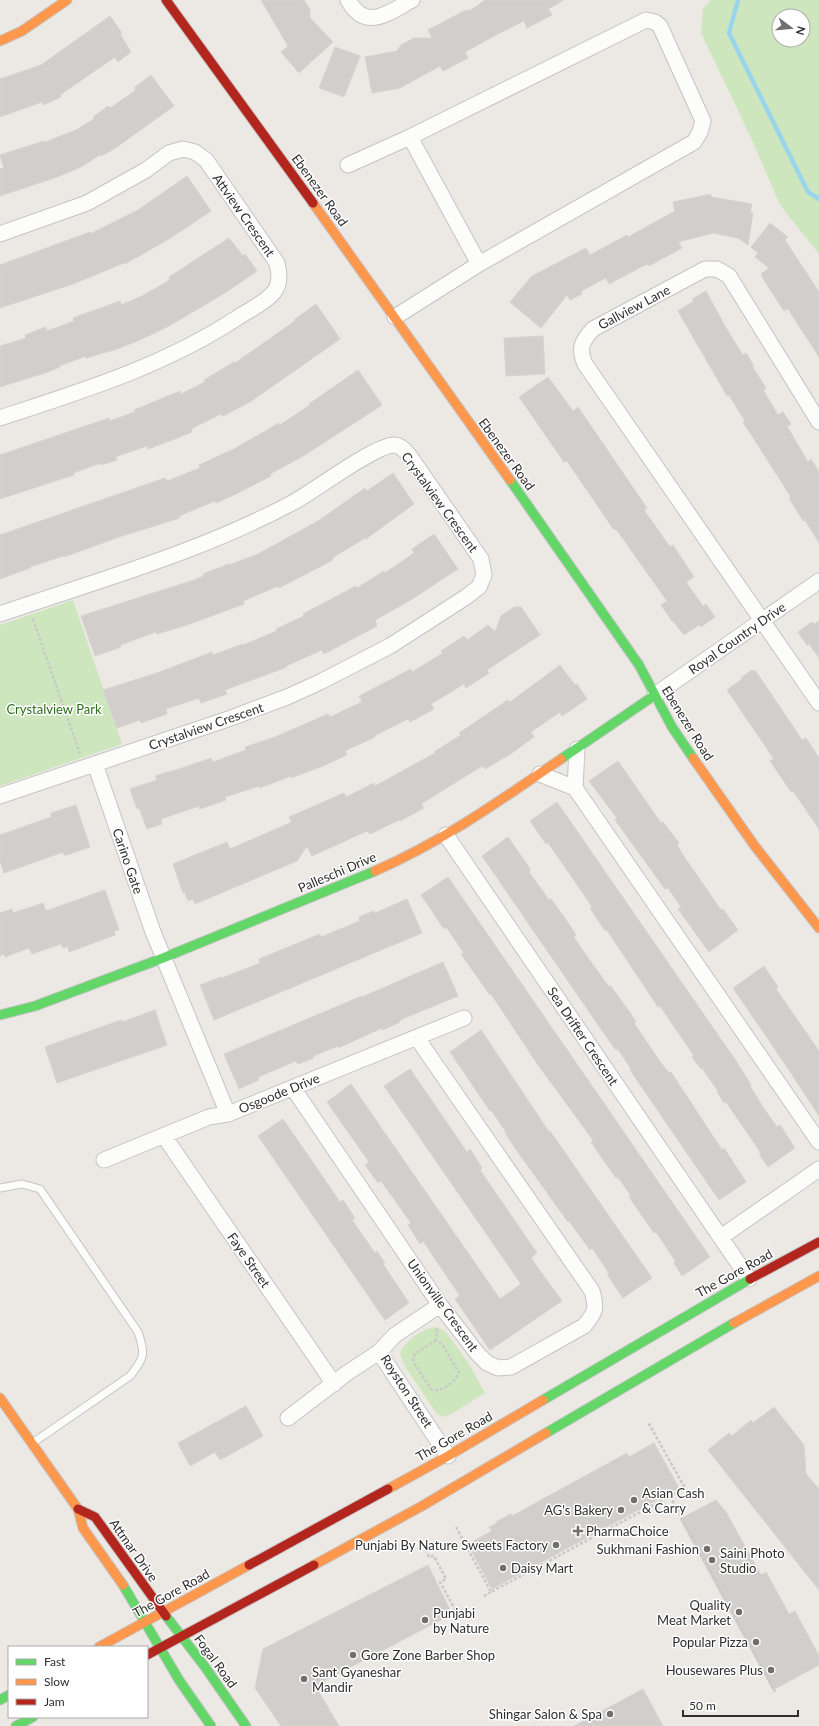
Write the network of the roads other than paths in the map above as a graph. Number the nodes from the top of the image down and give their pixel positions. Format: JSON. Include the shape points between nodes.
{"nodes":[{"id":1,"x":67,"y":0,"type":"edge"},
{"id":2,"x":166,"y":0,"type":"edge"},
{"id":3,"x":348,"y":0,"type":"edge"},
{"id":4,"x":412,"y":0,"type":"edge"},
{"id":5,"x":0,"y":41,"type":"edge"},
{"id":6,"x":410,"y":137,"type":"junction"},
{"id":7,"x":348,"y":165,"type":"dead end"},
{"id":8,"x":0,"y":234,"type":"edge"},
{"id":9,"x":479,"y":264,"type":"junction"},
{"id":10,"x":395,"y":317,"type":"junction"},
{"id":11,"x":0,"y":418,"type":"edge"},
{"id":12,"x":819,"y":422,"type":"edge"},
{"id":13,"x":819,"y":581,"type":"edge"},
{"id":14,"x":0,"y":614,"type":"edge"},
{"id":15,"x":762,"y":620,"type":"junction"},
{"id":16,"x":655,"y":695,"type":"junction"},
{"id":17,"x":819,"y":703,"type":"edge"},
{"id":18,"x":577,"y":749,"type":"junction"},
{"id":19,"x":95,"y":764,"type":"junction"},
{"id":20,"x":540,"y":774,"type":"junction"},
{"id":21,"x":575,"y":788,"type":"junction"},
{"id":22,"x":0,"y":796,"type":"edge"},
{"id":23,"x":446,"y":835,"type":"junction"},
{"id":24,"x":819,"y":928,"type":"edge"},
{"id":25,"x":163,"y":958,"type":"junction"},
{"id":26,"x":0,"y":1015,"type":"edge"},
{"id":27,"x":464,"y":1018,"type":"dead end"},
{"id":28,"x":417,"y":1038,"type":"junction"},
{"id":29,"x":293,"y":1088,"type":"junction"},
{"id":30,"x":228,"y":1114,"type":"junction"},
{"id":31,"x":164,"y":1136,"type":"junction"},
{"id":32,"x":819,"y":1142,"type":"edge"},
{"id":33,"x":104,"y":1160,"type":"dead end"},
{"id":34,"x":819,"y":1169,"type":"edge"},
{"id":35,"x":0,"y":1188,"type":"edge"},
{"id":36,"x":721,"y":1237,"type":"junction"},
{"id":37,"x":819,"y":1242,"type":"edge"},
{"id":38,"x":818,"y":1278,"type":"edge"},
{"id":39,"x":749,"y":1279,"type":"junction"},
{"id":40,"x":440,"y":1305,"type":"junction"},
{"id":41,"x":379,"y":1352,"type":"junction"},
{"id":42,"x":334,"y":1384,"type":"junction"},
{"id":43,"x":0,"y":1398,"type":"edge"},
{"id":44,"x":288,"y":1418,"type":"dead end"},
{"id":45,"x":32,"y":1443,"type":"junction"},
{"id":46,"x":448,"y":1456,"type":"junction"},
{"id":47,"x":78,"y":1508,"type":"junction"},
{"id":48,"x":163,"y":1612,"type":"junction"},
{"id":49,"x":145,"y":1622,"type":"junction"},
{"id":50,"x":182,"y":1636,"type":"junction"},
{"id":51,"x":101,"y":1646,"type":"edge"},
{"id":52,"x":160,"y":1648,"type":"junction"},
{"id":53,"x":148,"y":1654,"type":"edge"},
{"id":54,"x":31,"y":1718,"type":"edge"},
{"id":55,"x":16,"y":1726,"type":"edge"},
{"id":56,"x":211,"y":1726,"type":"edge"},
{"id":57,"x":246,"y":1726,"type":"edge"}],
"edges":[{"from":1,"to":5,"type":"main road","via":[[22,31]]},
{"from":2,"to":10,"type":"main road","name":"Ebenezer Road"},
{"from":3,"to":4,"type":"street","via":[[353,9],[371,19]]},
{"from":6,"to":7,"type":"street"},
{"from":6,"to":9,"type":"street"},
{"from":6,"to":9,"type":"street","via":[[646,20],[660,26],[703,121],[694,142]]},
{"from":8,"to":11,"type":"street","name":"Attview Crescent","via":[[87,203],[146,170],[168,153],[183,149],[195,152],[206,160],[277,263],[280,278],[274,291],[264,300],[211,335],[174,355],[82,391]]},
{"from":9,"to":10,"type":"street"},
{"from":10,"to":16,"type":"main road","name":"Ebenezer Road","via":[[634,658]]},
{"from":12,"to":15,"type":"street","name":"Gallview Lane","via":[[729,276],[718,269],[705,269],[593,328],[583,340],[581,355],[585,364]]},
{"from":13,"to":15,"type":"street","name":"Royal Country Drive"},
{"from":14,"to":19,"type":"street","name":"Crystalview Crescent","via":[[194,549],[296,501],[377,450],[395,445],[404,448],[410,455],[481,559],[484,575],[479,587],[390,646],[287,697]]},
{"from":15,"to":16,"type":"street","name":"Royal Country Drive"},
{"from":15,"to":17,"type":"street","name":"Gallview Lane"},
{"from":16,"to":18,"type":"main road","name":"Palleschi Drive"},
{"from":16,"to":24,"type":"main road","name":"Ebenezer Road","via":[[672,726],[754,846]]},
{"from":18,"to":20,"type":"main road","name":"Palleschi Drive"},
{"from":18,"to":21,"type":"street"},
{"from":19,"to":22,"type":"street","name":"Crystalview Crescent"},
{"from":19,"to":25,"type":"street","name":"Carino Gate"},
{"from":20,"to":21,"type":"street"},
{"from":20,"to":23,"type":"main road","name":"Palleschi Drive"},
{"from":21,"to":32,"type":"street"},
{"from":23,"to":25,"type":"main road","name":"Palleschi Drive","via":[[397,861]]},
{"from":23,"to":36,"type":"street","name":"Sea Drifter Crescent"},
{"from":25,"to":26,"type":"main road","name":"Palleschi Drive","via":[[35,1006]]},
{"from":25,"to":30,"type":"street","name":"Osgoode Drive"},
{"from":27,"to":28,"type":"street","name":"Osgoode Drive"},
{"from":28,"to":29,"type":"street","name":"Osgoode Drive"},
{"from":28,"to":40,"type":"street","name":"Unionville Crescent","via":[[592,1291],[596,1304],[594,1315],[584,1326],[511,1367],[498,1368],[477,1353]]},
{"from":29,"to":30,"type":"street","name":"Osgoode Drive"},
{"from":29,"to":40,"type":"street","name":"Unionville Crescent"},
{"from":30,"to":31,"type":"street","via":[[209,1117]]},
{"from":31,"to":33,"type":"street"},
{"from":31,"to":42,"type":"street","name":"Faye Street"},
{"from":34,"to":36,"type":"street"},
{"from":35,"to":45,"type":"lane","via":[[22,1184],[40,1189],[138,1332],[144,1348],[140,1362],[130,1376]]},
{"from":36,"to":39,"type":"street","name":"Sea Drifter Crescent"},
{"from":37,"to":39,"type":"main road","name":"The Gore Road"},
{"from":38,"to":50,"type":"main road","via":[[710,1337],[415,1509]]},
{"from":39,"to":46,"type":"main road","name":"The Gore Road"},
{"from":40,"to":41,"type":"street","name":"Royston Street","via":[[395,1335]]},
{"from":41,"to":42,"type":"street"},
{"from":41,"to":46,"type":"street","name":"Royston Street"},
{"from":42,"to":44,"type":"street"},
{"from":43,"to":45,"type":"main road","name":"Attmar Drive"},
{"from":45,"to":47,"type":"main road","name":"Attmar Drive"},
{"from":46,"to":48,"type":"main road","name":"The Gore Road"},
{"from":47,"to":48,"type":"main road","name":"Attmar Drive","via":[[95,1517]]},
{"from":47,"to":49,"type":"main road","name":"Attmar Drive","via":[[83,1528],[129,1594]]},
{"from":48,"to":49,"type":"main road","name":"The Gore Road"},
{"from":48,"to":50,"type":"main road","name":"Fogal Road"},
{"from":49,"to":51,"type":"main road","name":"The Gore Road"},
{"from":49,"to":52,"type":"main road"},
{"from":50,"to":52,"type":"main road"},
{"from":50,"to":57,"type":"main road","name":"Fogal Road"},
{"from":52,"to":53,"type":"main road"},
{"from":52,"to":56,"type":"main road"},
{"from":54,"to":55,"type":"main road"}]}
